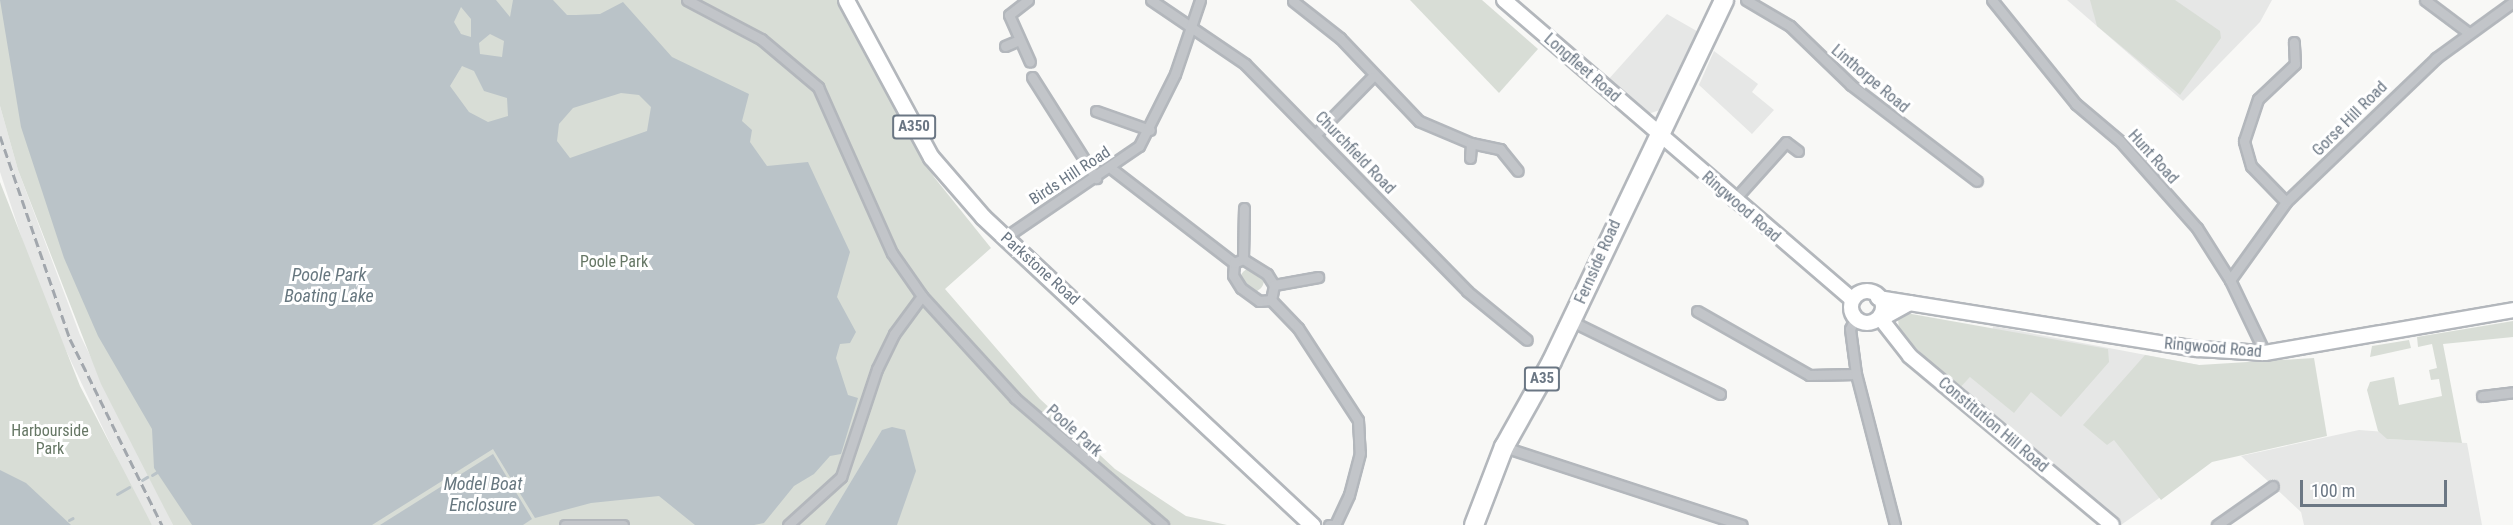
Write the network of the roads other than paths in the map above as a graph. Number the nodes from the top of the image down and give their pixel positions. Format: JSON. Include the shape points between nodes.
{"nodes":[{"id":1,"x":687,"y":0,"type":"edge"},
{"id":2,"x":846,"y":0,"type":"edge"},
{"id":3,"x":1028,"y":0,"type":"edge"},
{"id":4,"x":1151,"y":0,"type":"edge"},
{"id":5,"x":1200,"y":0,"type":"edge"},
{"id":6,"x":1504,"y":0,"type":"edge"},
{"id":7,"x":1724,"y":0,"type":"edge"},
{"id":8,"x":1746,"y":0,"type":"edge"},
{"id":9,"x":1992,"y":0,"type":"edge"},
{"id":10,"x":2425,"y":0,"type":"edge"},
{"id":11,"x":1293,"y":1,"type":"edge"},
{"id":12,"x":2513,"y":2,"type":"edge"},
{"id":13,"x":1189,"y":25,"type":"junction"},
{"id":14,"x":2469,"y":33,"type":"junction"},
{"id":15,"x":1019,"y":40,"type":"junction"},
{"id":16,"x":2294,"y":42,"type":"dead end"},
{"id":17,"x":1005,"y":46,"type":"dead end"},
{"id":18,"x":1030,"y":62,"type":"dead end"},
{"id":19,"x":1372,"y":76,"type":"junction"},
{"id":20,"x":1032,"y":77,"type":"dead end"},
{"id":21,"x":1096,"y":111,"type":"dead end"},
{"id":22,"x":1149,"y":130,"type":"junction"},
{"id":23,"x":1317,"y":133,"type":"junction"},
{"id":24,"x":1661,"y":136,"type":"junction"},
{"id":25,"x":1471,"y":143,"type":"junction"},
{"id":26,"x":1798,"y":151,"type":"dead end"},
{"id":27,"x":1470,"y":158,"type":"dead end"},
{"id":28,"x":1112,"y":169,"type":"junction"},
{"id":29,"x":1518,"y":171,"type":"dead end"},
{"id":30,"x":1096,"y":178,"type":"junction"},
{"id":31,"x":1977,"y":181,"type":"dead end"},
{"id":32,"x":1733,"y":201,"type":"junction"},
{"id":33,"x":2286,"y":202,"type":"junction"},
{"id":34,"x":1244,"y":208,"type":"dead end"},
{"id":35,"x":1004,"y":237,"type":"junction"},
{"id":36,"x":1238,"y":261,"type":"junction"},
{"id":37,"x":1318,"y":277,"type":"dead end"},
{"id":38,"x":2230,"y":280,"type":"junction"},
{"id":39,"x":1274,"y":285,"type":"junction"},
{"id":40,"x":922,"y":296,"type":"junction"},
{"id":41,"x":1851,"y":298,"type":"junction"},
{"id":42,"x":1878,"y":298,"type":"junction"},
{"id":43,"x":1271,"y":300,"type":"junction"},
{"id":44,"x":1911,"y":303,"type":"junction"},
{"id":45,"x":2513,"y":310,"type":"edge"},
{"id":46,"x":1697,"y":311,"type":"dead end"},
{"id":47,"x":1856,"y":317,"type":"junction"},
{"id":48,"x":1881,"y":319,"type":"junction"},
{"id":49,"x":1571,"y":321,"type":"junction"},
{"id":50,"x":1527,"y":340,"type":"dead end"},
{"id":51,"x":2265,"y":353,"type":"junction"},
{"id":52,"x":1856,"y":374,"type":"junction"},
{"id":53,"x":2513,"y":392,"type":"edge"},
{"id":54,"x":1720,"y":394,"type":"dead end"},
{"id":55,"x":2482,"y":396,"type":"dead end"},
{"id":56,"x":1504,"y":447,"type":"junction"},
{"id":57,"x":2273,"y":486,"type":"dead end"},
{"id":58,"x":565,"y":525,"type":"edge"},
{"id":59,"x":623,"y":525,"type":"edge"},
{"id":60,"x":788,"y":525,"type":"edge"},
{"id":61,"x":1163,"y":525,"type":"edge"},
{"id":62,"x":1310,"y":525,"type":"edge"},
{"id":63,"x":1329,"y":525,"type":"edge"},
{"id":64,"x":1335,"y":525,"type":"edge"},
{"id":65,"x":1474,"y":525,"type":"edge"},
{"id":66,"x":1742,"y":525,"type":"edge"},
{"id":67,"x":1895,"y":525,"type":"edge"},
{"id":68,"x":2112,"y":525,"type":"edge"},
{"id":69,"x":2219,"y":525,"type":"edge"}],
"edges":[{"from":1,"to":40,"type":"street","name":"Poole Park","via":[[761,39],[818,87],[892,253]]},
{"from":2,"to":35,"type":"main road","name":"Parkstone Road","number":"A350","via":[[931,157]]},
{"from":3,"to":15,"type":"street","via":[[1009,15]]},
{"from":4,"to":13,"type":"street","name":"Churchfield Road"},
{"from":5,"to":13,"type":"street","name":"Birds Hill Road"},
{"from":6,"to":24,"type":"main road","name":"Longfleet Road"},
{"from":7,"to":24,"type":"highway","name":"Fernside Road","number":"A35"},
{"from":8,"to":31,"type":"street","name":"Linthorpe Road","via":[[1790,26],[1851,85]]},
{"from":9,"to":38,"type":"street","name":"Hunt Road","via":[[2076,104],[2120,141],[2198,228]]},
{"from":10,"to":14,"type":"street"},
{"from":11,"to":19,"type":"street","via":[[1340,38]]},
{"from":12,"to":14,"type":"street","name":"Gorse Hill Road"},
{"from":13,"to":22,"type":"street","name":"Birds Hill Road"},
{"from":13,"to":23,"type":"street","name":"Churchfield Road","via":[[1245,64]]},
{"from":14,"to":33,"type":"street","name":"Gorse Hill Road","via":[[2402,88]]},
{"from":15,"to":17,"type":"street"},
{"from":15,"to":18,"type":"street"},
{"from":16,"to":33,"type":"street","via":[[2295,64],[2246,127],[2246,156]]},
{"from":19,"to":23,"type":"street"},
{"from":19,"to":25,"type":"street","via":[[1419,121]]},
{"from":20,"to":30,"type":"street"},
{"from":21,"to":22,"type":"street"},
{"from":22,"to":28,"type":"street","name":"Birds Hill Road"},
{"from":23,"to":50,"type":"street","name":"Churchfield Road","via":[[1467,291]]},
{"from":24,"to":32,"type":"main road","name":"Ringwood Road"},
{"from":24,"to":49,"type":"highway","name":"Fernside Road","number":"A35"},
{"from":25,"to":27,"type":"street"},
{"from":25,"to":29,"type":"street","via":[[1500,148]]},
{"from":26,"to":32,"type":"street","via":[[1786,142]]},
{"from":28,"to":30,"type":"street","name":"Birds Hill Road"},
{"from":28,"to":36,"type":"street"},
{"from":30,"to":35,"type":"street","name":"Birds Hill Road"},
{"from":32,"to":41,"type":"main road","name":"Ringwood Road"},
{"from":33,"to":38,"type":"street","name":"Gorse Hill Road"},
{"from":34,"to":36,"type":"street"},
{"from":35,"to":62,"type":"main road","name":"Parkstone Road","number":"A350"},
{"from":36,"to":39,"type":"street"},
{"from":36,"to":43,"type":"street","via":[[1241,288],[1259,301]]},
{"from":37,"to":39,"type":"street"},
{"from":38,"to":51,"type":"street","name":"Hunt Road"},
{"from":39,"to":43,"type":"street"},
{"from":40,"to":60,"type":"street","via":[[877,369],[842,477]]},
{"from":40,"to":61,"type":"street","name":"Poole Park","via":[[1015,398]]},
{"from":41,"to":42,"type":"main road","name":"Ringwood Road","via":[[1858,293]]},
{"from":41,"to":47,"type":"main road"},
{"from":42,"to":44,"type":"main road","name":"Ringwood Road"},
{"from":42,"to":48,"type":"main road","via":[[1884,307]]},
{"from":43,"to":64,"type":"street","via":[[1298,328],[1358,420],[1360,453]]},
{"from":44,"to":48,"type":"main road"},
{"from":44,"to":51,"type":"main road","name":"Ringwood Road","via":[[2198,349]]},
{"from":45,"to":51,"type":"main road","name":"Ringwood Road"},
{"from":46,"to":52,"type":"street","via":[[1809,375]]},
{"from":47,"to":48,"type":"main road"},
{"from":47,"to":52,"type":"street","via":[[1850,329]]},
{"from":48,"to":68,"type":"main road","name":"Constitution Hill Road","via":[[1911,356]]},
{"from":49,"to":54,"type":"street"},
{"from":49,"to":56,"type":"highway","name":"Fernside Road","number":"A35"},
{"from":52,"to":67,"type":"street"},
{"from":53,"to":55,"type":"street"},
{"from":56,"to":65,"type":"highway","name":"Fernside Road","number":"A35"},
{"from":56,"to":66,"type":"street"},
{"from":57,"to":69,"type":"street"},
{"from":58,"to":59,"type":"street"},
{"from":63,"to":64,"type":"street"}]}
